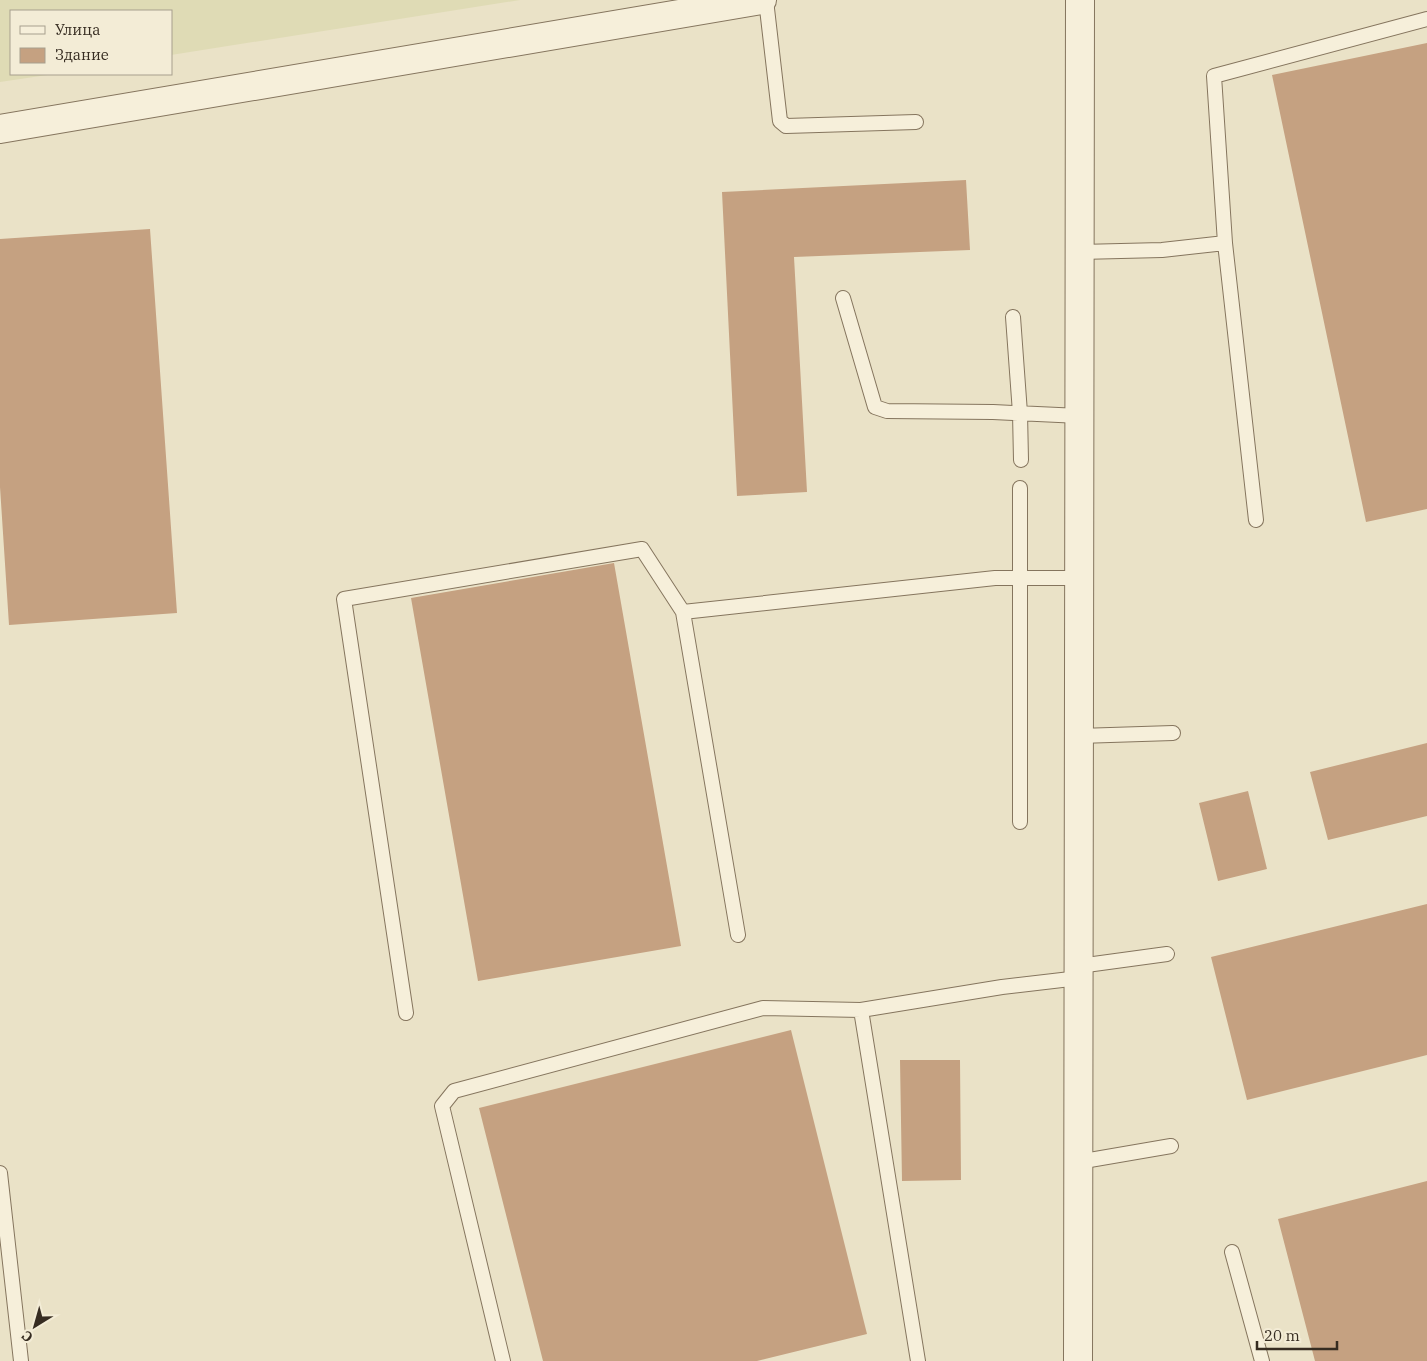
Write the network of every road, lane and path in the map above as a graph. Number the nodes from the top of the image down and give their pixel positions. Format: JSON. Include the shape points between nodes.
{"nodes":[{"id":1,"x":762,"y":0,"type":"edge"},
{"id":2,"x":766,"y":0,"type":"edge"},
{"id":3,"x":1080,"y":0,"type":"edge"},
{"id":4,"x":1427,"y":19,"type":"edge"},
{"id":5,"x":916,"y":122,"type":"dead end"},
{"id":6,"x":0,"y":129,"type":"edge"},
{"id":7,"x":1225,"y":243,"type":"junction"},
{"id":8,"x":1080,"y":252,"type":"junction"},
{"id":9,"x":844,"y":298,"type":"dead end"},
{"id":10,"x":1013,"y":317,"type":"dead end"},
{"id":11,"x":1020,"y":413,"type":"junction"},
{"id":12,"x":1080,"y":416,"type":"junction"},
{"id":13,"x":1021,"y":460,"type":"dead end"},
{"id":14,"x":1020,"y":488,"type":"dead end"},
{"id":15,"x":1256,"y":520,"type":"dead end"},
{"id":16,"x":1020,"y":578,"type":"junction"},
{"id":17,"x":1079,"y":578,"type":"junction"},
{"id":18,"x":683,"y":612,"type":"junction"},
{"id":19,"x":1173,"y":733,"type":"dead end"},
{"id":20,"x":1079,"y":736,"type":"junction"},
{"id":21,"x":1020,"y":822,"type":"dead end"},
{"id":22,"x":738,"y":935,"type":"dead end"},
{"id":23,"x":1167,"y":954,"type":"dead end"},
{"id":24,"x":1079,"y":972,"type":"junction"},
{"id":25,"x":861,"y":1010,"type":"junction"},
{"id":26,"x":406,"y":1013,"type":"dead end"},
{"id":27,"x":1171,"y":1146,"type":"dead end"},
{"id":28,"x":1078,"y":1162,"type":"junction"},
{"id":29,"x":0,"y":1173,"type":"edge"},
{"id":30,"x":1232,"y":1252,"type":"dead end"},
{"id":31,"x":21,"y":1361,"type":"edge"},
{"id":32,"x":503,"y":1361,"type":"edge"},
{"id":33,"x":918,"y":1361,"type":"edge"},
{"id":34,"x":1078,"y":1361,"type":"edge"},
{"id":35,"x":1262,"y":1361,"type":"edge"}],
"edges":[{"from":1,"to":6,"type":"street"},
{"from":2,"to":5,"type":"lane","via":[[780,121],[786,126]]},
{"from":3,"to":8,"type":"street"},
{"from":4,"to":7,"type":"lane","via":[[1214,76]]},
{"from":7,"to":8,"type":"lane","via":[[1162,250]]},
{"from":7,"to":15,"type":"lane"},
{"from":8,"to":12,"type":"street"},
{"from":9,"to":11,"type":"lane","via":[[875,406],[887,411]]},
{"from":10,"to":11,"type":"lane"},
{"from":11,"to":12,"type":"lane"},
{"from":11,"to":13,"type":"lane"},
{"from":12,"to":17,"type":"street"},
{"from":14,"to":16,"type":"lane"},
{"from":16,"to":17,"type":"lane"},
{"from":16,"to":18,"type":"lane","via":[[995,578]]},
{"from":16,"to":21,"type":"lane"},
{"from":17,"to":20,"type":"street"},
{"from":18,"to":22,"type":"lane"},
{"from":18,"to":26,"type":"lane","via":[[642,549],[344,598]]},
{"from":19,"to":20,"type":"lane"},
{"from":20,"to":24,"type":"street"},
{"from":23,"to":24,"type":"lane"},
{"from":24,"to":25,"type":"lane"},
{"from":24,"to":28,"type":"street"},
{"from":25,"to":32,"type":"lane","via":[[763,1008],[454,1090],[442,1106]]},
{"from":25,"to":33,"type":"lane"},
{"from":27,"to":28,"type":"lane"},
{"from":28,"to":34,"type":"street"},
{"from":29,"to":31,"type":"lane"},
{"from":30,"to":35,"type":"lane"}]}
